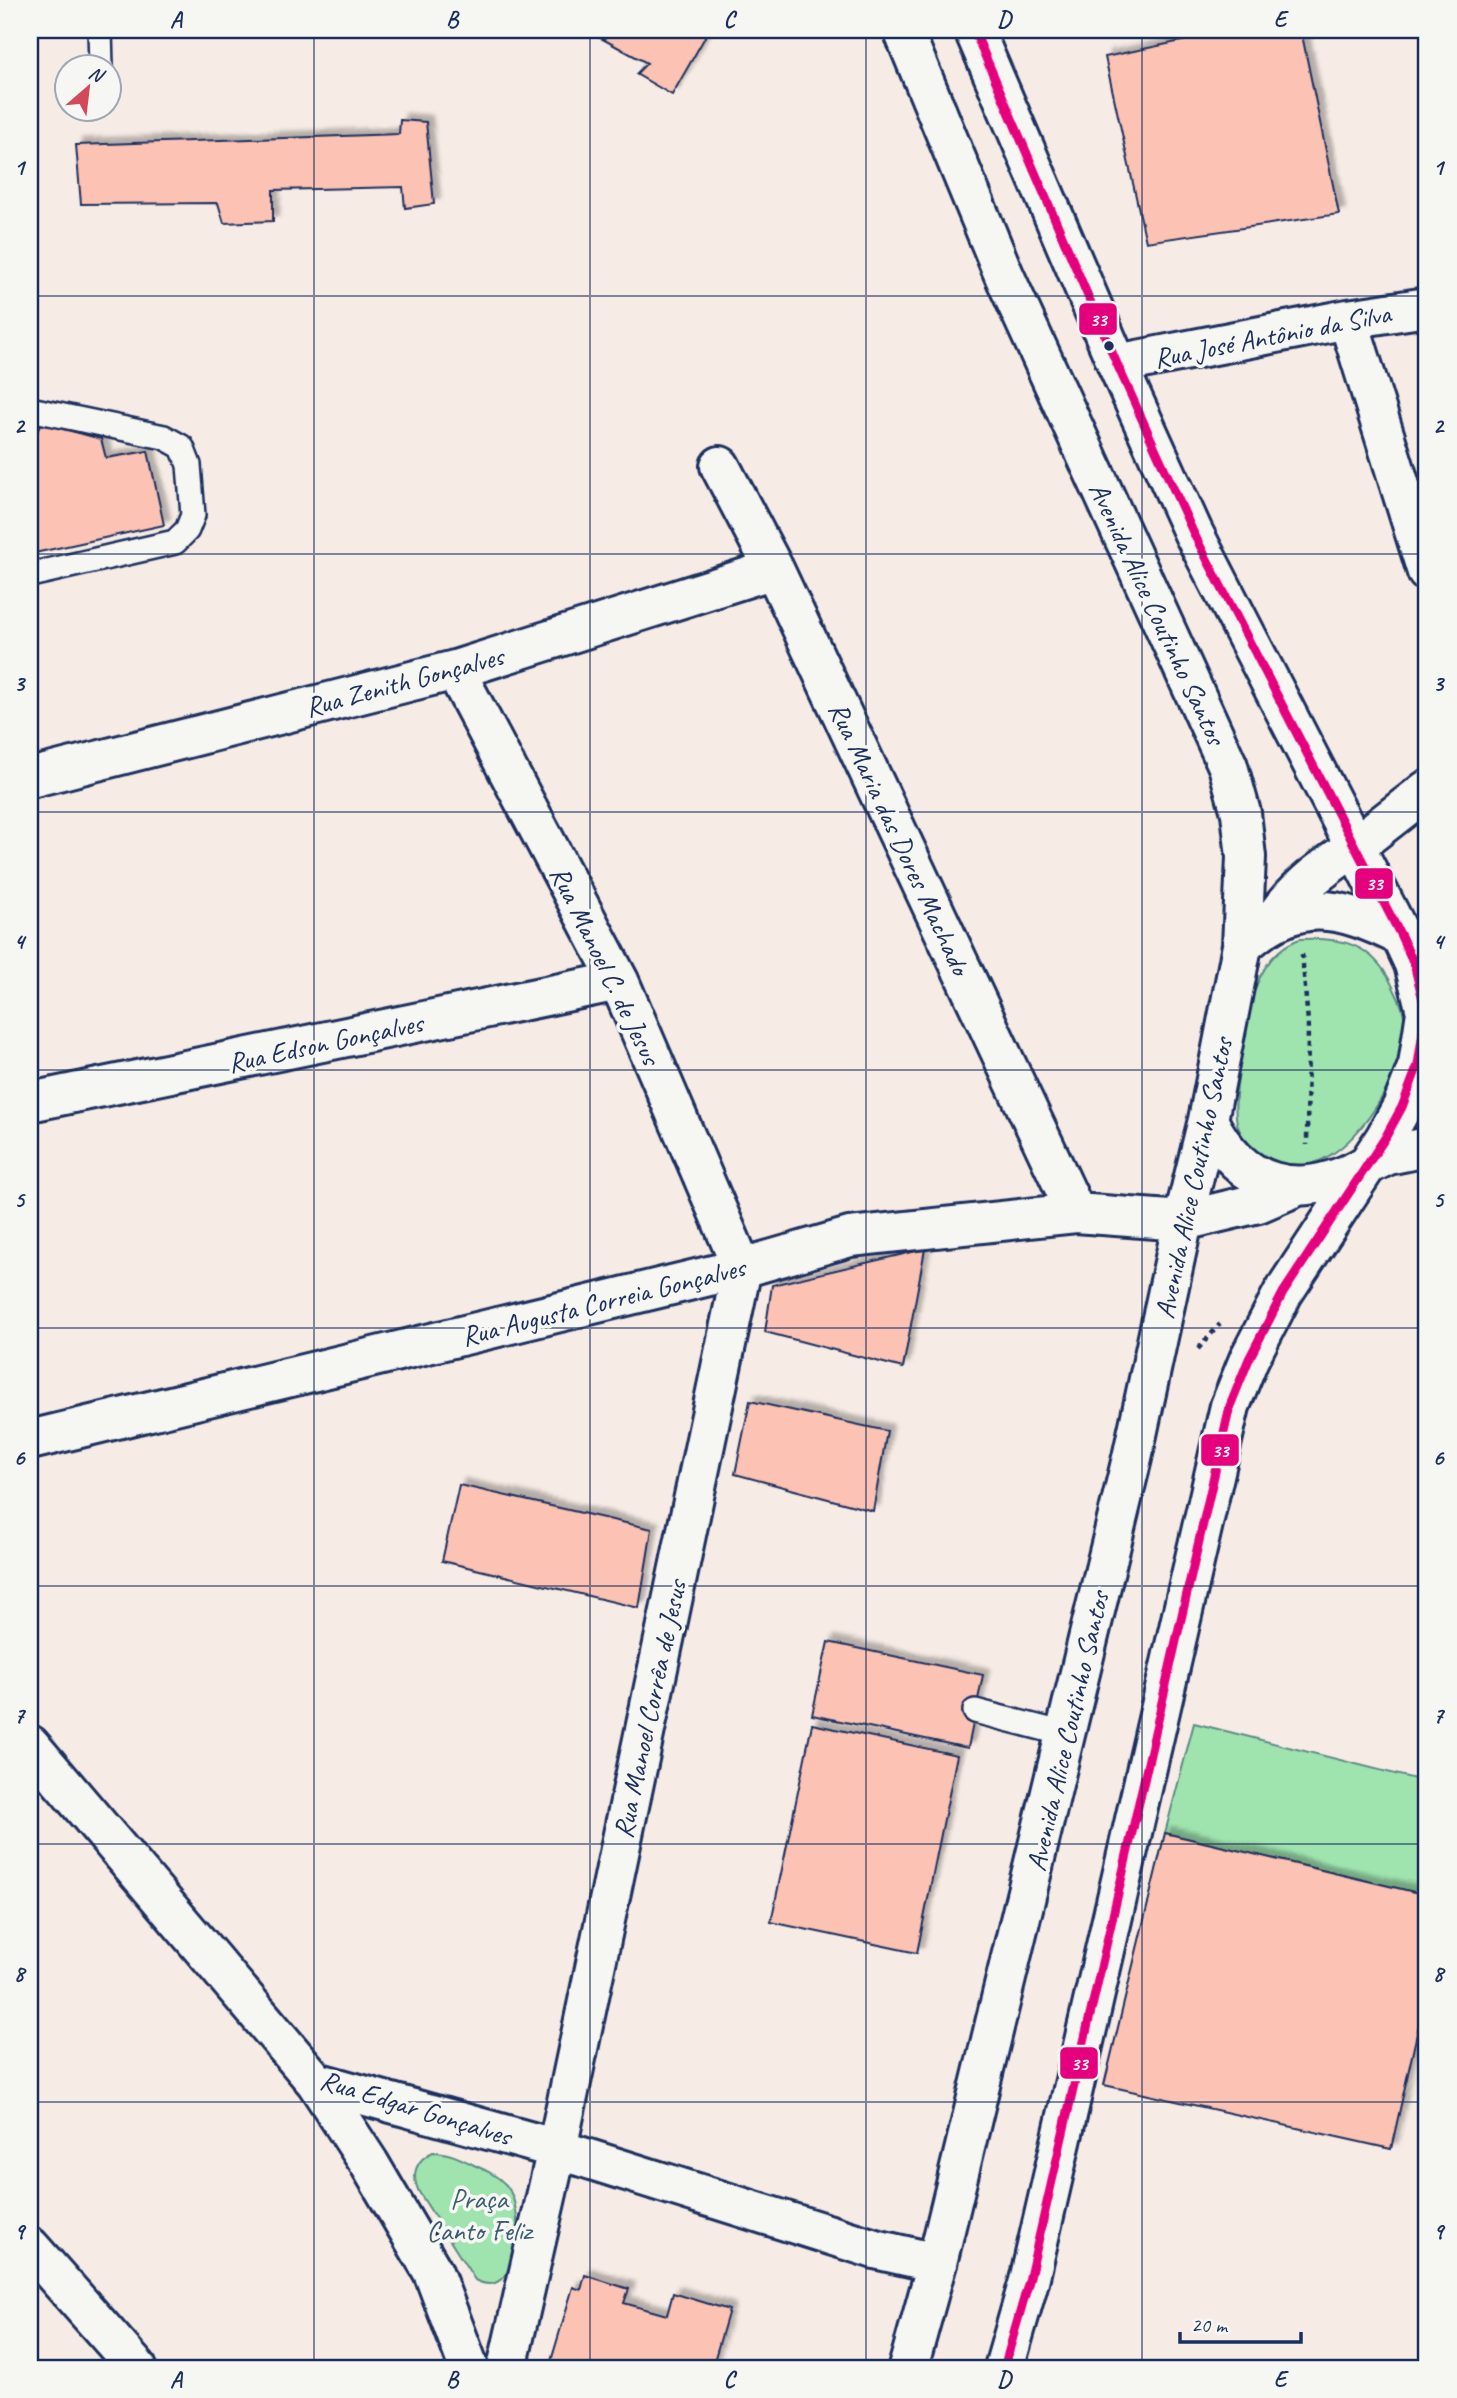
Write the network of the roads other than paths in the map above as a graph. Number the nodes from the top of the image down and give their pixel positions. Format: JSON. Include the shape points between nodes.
{"nodes":[{"id":1,"x":100,"y":30,"type":"edge"},
{"id":2,"x":903,"y":30,"type":"edge"},
{"id":3,"x":974,"y":30,"type":"edge"},
{"id":4,"x":101,"y":52,"type":"edge"},
{"id":5,"x":1427,"y":307,"type":"edge"},
{"id":6,"x":1348,"y":318,"type":"junction"},
{"id":7,"x":1116,"y":364,"type":"junction"},
{"id":8,"x":30,"y":409,"type":"edge"},
{"id":9,"x":720,"y":466,"type":"dead end"},
{"id":10,"x":774,"y":569,"type":"junction"},
{"id":11,"x":1427,"y":572,"type":"edge"},
{"id":12,"x":30,"y":575,"type":"edge"},
{"id":13,"x":455,"y":670,"type":"junction"},
{"id":14,"x":31,"y":776,"type":"edge"},
{"id":15,"x":1427,"y":790,"type":"edge"},
{"id":16,"x":1354,"y":847,"type":"junction"},
{"id":17,"x":1273,"y":921,"type":"junction"},
{"id":18,"x":1401,"y":936,"type":"junction"},
{"id":19,"x":1242,"y":946,"type":"junction"},
{"id":20,"x":620,"y":981,"type":"junction"},
{"id":21,"x":1427,"y":1013,"type":"edge"},
{"id":22,"x":30,"y":1102,"type":"edge"},
{"id":23,"x":1208,"y":1120,"type":"junction"},
{"id":24,"x":1427,"y":1147,"type":"edge"},
{"id":25,"x":1363,"y":1167,"type":"junction"},
{"id":26,"x":1295,"y":1187,"type":"junction"},
{"id":27,"x":1076,"y":1213,"type":"junction"},
{"id":28,"x":1183,"y":1221,"type":"junction"},
{"id":29,"x":742,"y":1268,"type":"junction"},
{"id":30,"x":30,"y":1440,"type":"edge"},
{"id":31,"x":975,"y":1711,"type":"dead end"},
{"id":32,"x":1065,"y":1734,"type":"junction"},
{"id":33,"x":30,"y":1745,"type":"edge"},
{"id":34,"x":316,"y":2082,"type":"junction"},
{"id":35,"x":557,"y":2149,"type":"junction"},
{"id":36,"x":30,"y":2247,"type":"edge"},
{"id":37,"x":937,"y":2263,"type":"junction"},
{"id":38,"x":137,"y":2368,"type":"edge"},
{"id":39,"x":469,"y":2368,"type":"edge"},
{"id":40,"x":507,"y":2368,"type":"edge"},
{"id":41,"x":908,"y":2368,"type":"edge"},
{"id":42,"x":1004,"y":2368,"type":"edge"}],
"edges":[{"from":1,"to":4,"type":"lane"},
{"from":2,"to":19,"type":"street","name":"Avenida Alice Coutinho Santos","via":[[1004,275],[1228,766],[1241,813],[1246,857]]},
{"from":3,"to":7,"type":"street"},
{"from":5,"to":6,"type":"street","name":"Rua José Antônio da Silva"},
{"from":6,"to":7,"type":"street","name":"Rua José Antônio da Silva"},
{"from":6,"to":11,"type":"street"},
{"from":7,"to":16,"type":"street","via":[[1193,532]]},
{"from":8,"to":12,"type":"lane","via":[[164,437],[182,447],[189,465],[192,515],[187,530],[174,542]]},
{"from":9,"to":10,"type":"street","name":"Rua Maria das Dores Machado"},
{"from":10,"to":13,"type":"street","name":"Rua Zenith Gonçalves"},
{"from":10,"to":27,"type":"street","name":"Rua Maria das Dores Machado"},
{"from":13,"to":14,"type":"street","name":"Rua Zenith Gonçalves"},
{"from":13,"to":20,"type":"street","name":"Rua Manoel C. de Jesus"},
{"from":15,"to":16,"type":"street"},
{"from":16,"to":17,"type":"street","via":[[1304,884]]},
{"from":16,"to":18,"type":"street"},
{"from":17,"to":18,"type":"street","via":[[1299,911],[1324,909],[1350,913]]},
{"from":17,"to":19,"type":"street"},
{"from":18,"to":21,"type":"street"},
{"from":19,"to":23,"type":"street","name":"Avenida Alice Coutinho Santos"},
{"from":20,"to":22,"type":"street","name":"Rua Edson Gonçalves"},
{"from":20,"to":29,"type":"street","name":"Rua Manoel C. de Jesus"},
{"from":21,"to":25,"type":"street","via":[[1418,1065],[1402,1107]]},
{"from":23,"to":26,"type":"street","via":[[1233,1159],[1272,1183]]},
{"from":23,"to":28,"type":"street","name":"Avenida Alice Coutinho Santos"},
{"from":24,"to":25,"type":"street","via":[[1388,1155]]},
{"from":25,"to":26,"type":"street","via":[[1330,1182]]},
{"from":25,"to":42,"type":"street","via":[[1283,1293],[1230,1406],[1032,2267]]},
{"from":26,"to":28,"type":"street","name":"Rua Augusta Correia Gonçalves","via":[[1258,1203]]},
{"from":27,"to":28,"type":"street","name":"Rua Augusta Correia Gonçalves"},
{"from":27,"to":29,"type":"street","name":"Rua Augusta Correia Gonçalves","via":[[850,1237]]},
{"from":28,"to":32,"type":"street","name":"Avenida Alice Coutinho Santos"},
{"from":29,"to":30,"type":"street","name":"Rua Augusta Correia Gonçalves"},
{"from":29,"to":35,"type":"street","name":"Rua Manoel Corrêa de Jesus"},
{"from":31,"to":32,"type":"lane"},
{"from":32,"to":37,"type":"street","name":"Avenida Alice Coutinho Santos"},
{"from":33,"to":34,"type":"street","name":"Rua Edgar Gonçalves"},
{"from":34,"to":35,"type":"street","name":"Rua Edgar Gonçalves"},
{"from":34,"to":39,"type":"street","via":[[433,2272]]},
{"from":35,"to":37,"type":"street","name":"Rua Edgar Gonçalves","via":[[875,2249]]},
{"from":35,"to":40,"type":"street","name":"Rua Manoel Corrêa de Jesus"},
{"from":36,"to":38,"type":"street"},
{"from":37,"to":41,"type":"street","name":"Avenida Alice Coutinho Santos"}]}
